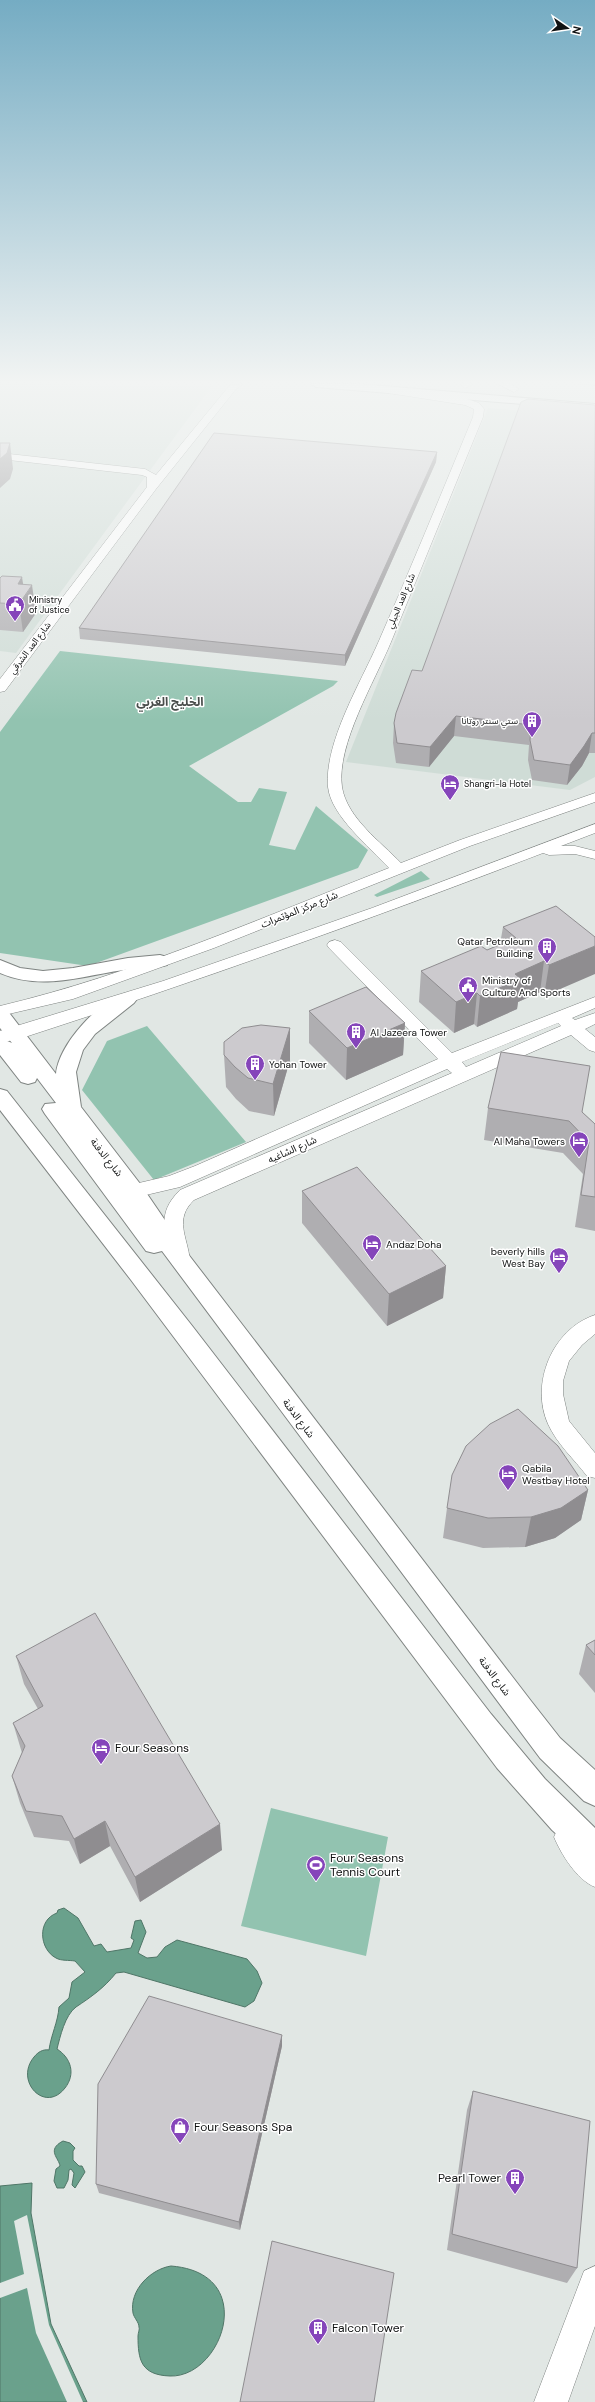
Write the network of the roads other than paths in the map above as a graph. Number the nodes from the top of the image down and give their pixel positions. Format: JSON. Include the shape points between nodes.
{"nodes":[{"id":1,"x":145,"y":496,"type":"edge"},
{"id":2,"x":445,"y":496,"type":"edge"},
{"id":3,"x":0,"y":663,"type":"edge"},
{"id":4,"x":18,"y":664,"type":"junction"},
{"id":5,"x":0,"y":688,"type":"edge"},
{"id":6,"x":595,"y":797,"type":"edge"},
{"id":7,"x":574,"y":805,"type":"junction"},
{"id":8,"x":593,"y":820,"type":"edge"},
{"id":9,"x":580,"y":833,"type":"junction"},
{"id":10,"x":595,"y":844,"type":"edge"},
{"id":11,"x":379,"y":849,"type":"junction"},
{"id":12,"x":595,"y":855,"type":"edge"},
{"id":13,"x":522,"y":856,"type":"junction"},
{"id":14,"x":400,"y":870,"type":"junction"},
{"id":15,"x":358,"y":886,"type":"junction"},
{"id":16,"x":335,"y":945,"type":"dead end"},
{"id":17,"x":160,"y":961,"type":"junction"},
{"id":18,"x":0,"y":966,"type":"edge"},
{"id":19,"x":127,"y":999,"type":"junction"},
{"id":20,"x":595,"y":1002,"type":"edge"},
{"id":21,"x":0,"y":1012,"type":"edge"},
{"id":22,"x":595,"y":1018,"type":"edge"},
{"id":23,"x":566,"y":1022,"type":"junction"},
{"id":24,"x":5,"y":1038,"type":"edge"},
{"id":25,"x":595,"y":1046,"type":"edge"},
{"id":26,"x":449,"y":1061,"type":"junction"},
{"id":27,"x":464,"y":1074,"type":"junction"},
{"id":28,"x":0,"y":1096,"type":"edge"},
{"id":29,"x":72,"y":1111,"type":"junction"},
{"id":30,"x":133,"y":1191,"type":"junction"},
{"id":31,"x":180,"y":1260,"type":"junction"},
{"id":32,"x":595,"y":1323,"type":"edge"},
{"id":33,"x":595,"y":1469,"type":"edge"},
{"id":34,"x":595,"y":1791,"type":"edge"},
{"id":35,"x":544,"y":1803,"type":"junction"},
{"id":36,"x":595,"y":1848,"type":"edge"},
{"id":37,"x":595,"y":1874,"type":"edge"},
{"id":38,"x":595,"y":2282,"type":"edge"},
{"id":39,"x":551,"y":2402,"type":"edge"}],
"edges":[{"from":1,"to":4,"type":"street","name":"شارع العد الشرقي"},
{"from":2,"to":11,"type":"street","name":"شارع العد الجبلي","via":[[384,644],[368,675],[336,764],[334,786],[338,800]]},
{"from":3,"to":4,"type":"street"},
{"from":4,"to":5,"type":"street","name":"شارع العد الشرقي"},
{"from":6,"to":7,"type":"street","name":"شارع مركز المؤتمرات"},
{"from":7,"to":8,"type":"street"},
{"from":7,"to":14,"type":"street","name":"شارع مركز المؤتمرات","via":[[492,833]]},
{"from":8,"to":9,"type":"street"},
{"from":9,"to":10,"type":"street"},
{"from":9,"to":13,"type":"street"},
{"from":11,"to":14,"type":"street","name":"شارع العد الجبلي"},
{"from":11,"to":15,"type":"street","via":[[380,856],[376,867]]},
{"from":12,"to":13,"type":"street","via":[[575,850],[560,850]]},
{"from":13,"to":19,"type":"street","via":[[378,911]]},
{"from":14,"to":15,"type":"street","name":"شارع مركز المؤتمرات"},
{"from":15,"to":17,"type":"street","name":"شارع مركز المؤتمرات","via":[[208,945]]},
{"from":16,"to":26,"type":"street"},
{"from":17,"to":18,"type":"main road","via":[[118,964],[67,976],[28,975]]},
{"from":17,"to":21,"type":"street","name":"شارع مركز المؤتمرات","via":[[67,995]]},
{"from":19,"to":24,"type":"street"},
{"from":19,"to":29,"type":"main road","via":[[86,1033],[72,1050],[65,1074]]},
{"from":20,"to":23,"type":"street","name":"شارع الشاغيه"},
{"from":21,"to":24,"type":"main road"},
{"from":22,"to":23,"type":"street","name":"شارع الشاغيه"},
{"from":23,"to":25,"type":"street"},
{"from":23,"to":26,"type":"street","name":"شارع الشاغيه"},
{"from":23,"to":27,"type":"street","name":"شارع الشاغيه"},
{"from":24,"to":29,"type":"main road","name":"شارع الدفنة"},
{"from":24,"to":31,"type":"main road","via":[[12,1055],[155,1247],[171,1258]]},
{"from":26,"to":27,"type":"street"},
{"from":26,"to":30,"type":"street","name":"شارع الشاغيه","via":[[202,1171],[173,1182]]},
{"from":27,"to":31,"type":"street","name":"شارع الشاغيه","via":[[187,1195],[176,1207],[172,1220],[179,1240]]},
{"from":28,"to":35,"type":"main road","via":[[106,1228],[433,1663]]},
{"from":29,"to":30,"type":"main road","name":"شارع الدفنة"},
{"from":30,"to":31,"type":"main road","name":"شارع الدفنة"},
{"from":31,"to":34,"type":"main road","name":"شارع الدفنة","via":[[521,1711],[550,1748]]},
{"from":32,"to":33,"type":"street","via":[[577,1335],[562,1353],[554,1373],[552,1392],[559,1425]]},
{"from":35,"to":36,"type":"main road"},
{"from":35,"to":37,"type":"street"},
{"from":38,"to":39,"type":"street"}]}
